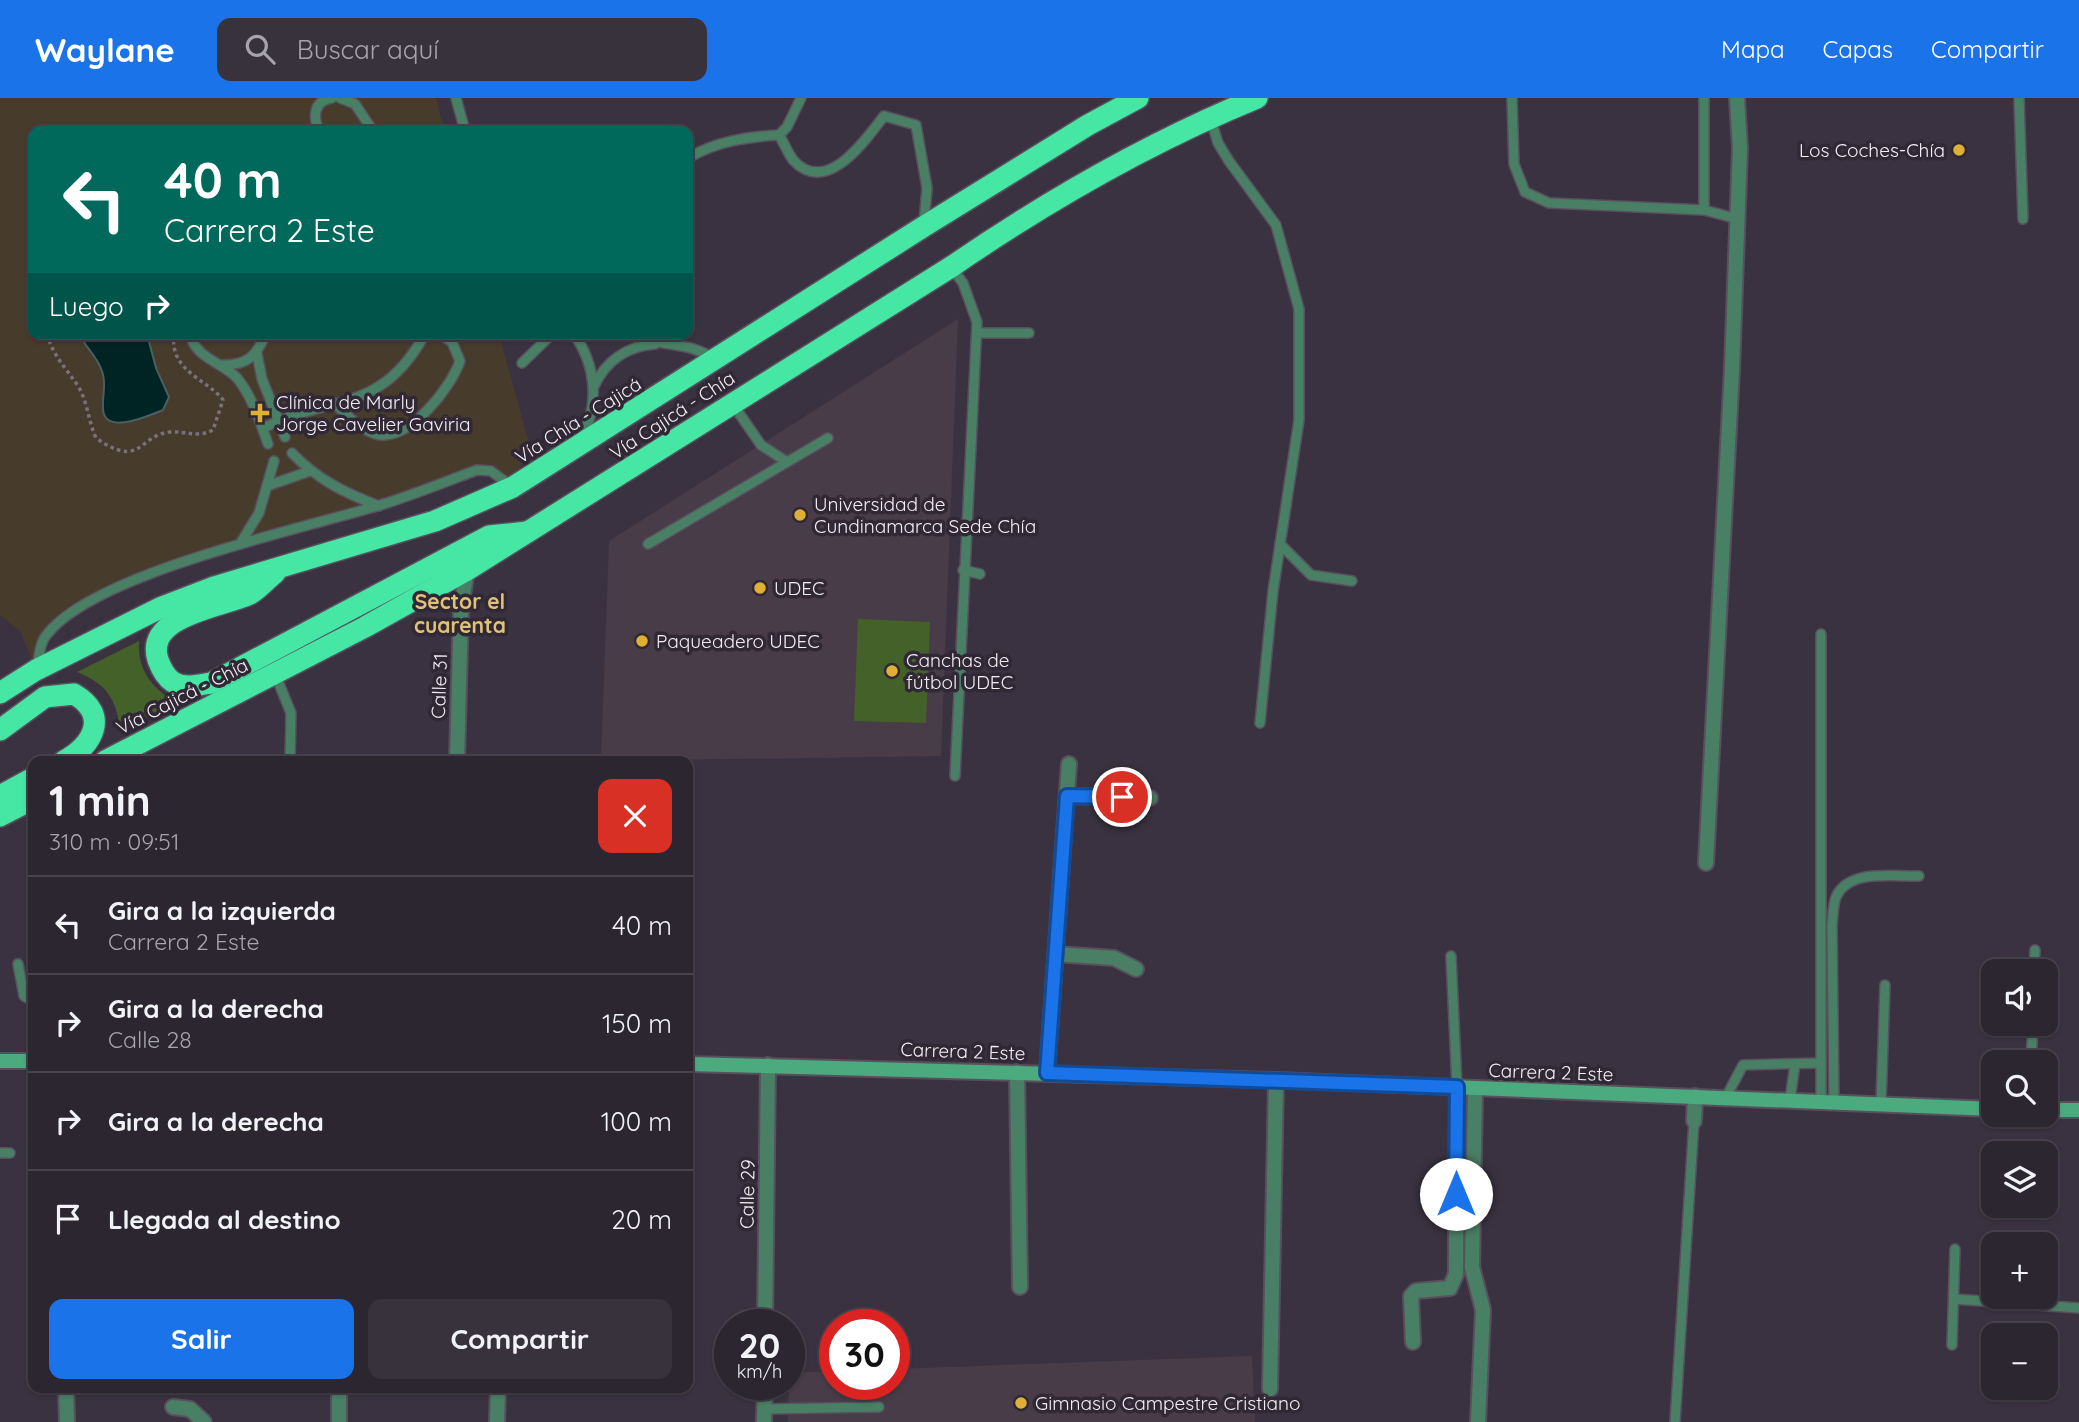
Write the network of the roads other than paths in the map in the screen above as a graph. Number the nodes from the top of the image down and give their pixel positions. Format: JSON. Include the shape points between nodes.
{"nodes":[{"id":1,"x":332,"y":98,"type":"edge"},
{"id":2,"x":340,"y":98,"type":"edge"},
{"id":3,"x":456,"y":98,"type":"edge"},
{"id":4,"x":801,"y":98,"type":"edge"},
{"id":5,"x":1138,"y":98,"type":"edge"},
{"id":6,"x":1257,"y":98,"type":"edge"},
{"id":7,"x":1512,"y":98,"type":"edge"},
{"id":8,"x":1704,"y":98,"type":"edge"},
{"id":9,"x":1737,"y":98,"type":"edge"},
{"id":10,"x":2019,"y":98,"type":"edge"},
{"id":11,"x":1210,"y":117,"type":"junction"},
{"id":12,"x":317,"y":126,"type":"edge"},
{"id":13,"x":370,"y":126,"type":"edge"},
{"id":14,"x":465,"y":126,"type":"edge"},
{"id":15,"x":779,"y":135,"type":"junction"},
{"id":16,"x":693,"y":156,"type":"edge"},
{"id":17,"x":1704,"y":210,"type":"junction"},
{"id":18,"x":1738,"y":219,"type":"junction"},
{"id":19,"x":2023,"y":219,"type":"dead end"},
{"id":20,"x":923,"y":227,"type":"junction"},
{"id":21,"x":951,"y":267,"type":"junction"},
{"id":22,"x":1029,"y":332,"type":"dead end"},
{"id":23,"x":976,"y":333,"type":"junction"},
{"id":24,"x":193,"y":340,"type":"edge"},
{"id":25,"x":263,"y":340,"type":"edge"},
{"id":26,"x":421,"y":340,"type":"edge"},
{"id":27,"x":449,"y":340,"type":"edge"},
{"id":28,"x":546,"y":340,"type":"edge"},
{"id":29,"x":577,"y":340,"type":"edge"},
{"id":30,"x":649,"y":340,"type":"edge"},
{"id":31,"x":657,"y":344,"type":"junction"},
{"id":32,"x":257,"y":354,"type":"junction"},
{"id":33,"x":715,"y":360,"type":"junction"},
{"id":34,"x":522,"y":363,"type":"dead end"},
{"id":35,"x":223,"y":365,"type":"junction"},
{"id":36,"x":594,"y":386,"type":"junction"},
{"id":37,"x":732,"y":403,"type":"junction"},
{"id":38,"x":336,"y":405,"type":"junction"},
{"id":39,"x":278,"y":421,"type":"junction"},
{"id":40,"x":262,"y":428,"type":"junction"},
{"id":41,"x":285,"y":437,"type":"dead end"},
{"id":42,"x":828,"y":438,"type":"dead end"},
{"id":43,"x":268,"y":444,"type":"dead end"},
{"id":44,"x":574,"y":448,"type":"junction"},
{"id":45,"x":292,"y":453,"type":"dead end"},
{"id":46,"x":274,"y":461,"type":"dead end"},
{"id":47,"x":787,"y":462,"type":"junction"},
{"id":48,"x":310,"y":471,"type":"junction"},
{"id":49,"x":267,"y":486,"type":"junction"},
{"id":50,"x":513,"y":487,"type":"junction"},
{"id":51,"x":379,"y":506,"type":"junction"},
{"id":52,"x":535,"y":531,"type":"junction"},
{"id":53,"x":240,"y":544,"type":"junction"},
{"id":54,"x":648,"y":544,"type":"dead end"},
{"id":55,"x":1280,"y":544,"type":"junction"},
{"id":56,"x":279,"y":569,"type":"junction"},
{"id":57,"x":467,"y":570,"type":"junction"},
{"id":58,"x":963,"y":570,"type":"junction"},
{"id":59,"x":979,"y":574,"type":"dead end"},
{"id":60,"x":1352,"y":581,"type":"dead end"},
{"id":61,"x":1821,"y":634,"type":"dead end"},
{"id":62,"x":36,"y":670,"type":"junction"},
{"id":63,"x":275,"y":674,"type":"junction"},
{"id":64,"x":0,"y":694,"type":"edge"},
{"id":65,"x":1260,"y":723,"type":"dead end"},
{"id":66,"x":0,"y":730,"type":"edge"},
{"id":67,"x":129,"y":755,"type":"edge"},
{"id":68,"x":71,"y":756,"type":"edge"},
{"id":69,"x":290,"y":756,"type":"edge"},
{"id":70,"x":457,"y":756,"type":"edge"},
{"id":71,"x":1069,"y":764,"type":"dead end"},
{"id":72,"x":955,"y":776,"type":"dead end"},
{"id":73,"x":28,"y":781,"type":"edge"},
{"id":74,"x":0,"y":796,"type":"edge"},
{"id":75,"x":1067,"y":796,"type":"junction"},
{"id":76,"x":1150,"y":798,"type":"dead end"},
{"id":77,"x":28,"y":802,"type":"edge"},
{"id":78,"x":0,"y":816,"type":"edge"},
{"id":79,"x":1706,"y":863,"type":"dead end"},
{"id":80,"x":1919,"y":876,"type":"dead end"},
{"id":81,"x":2035,"y":950,"type":"dead end"},
{"id":82,"x":1056,"y":954,"type":"junction"},
{"id":83,"x":1451,"y":956,"type":"dead end"},
{"id":84,"x":2035,"y":959,"type":"edge"},
{"id":85,"x":18,"y":964,"type":"dead end"},
{"id":86,"x":1136,"y":969,"type":"dead end"},
{"id":87,"x":1885,"y":985,"type":"dead end"},
{"id":88,"x":28,"y":998,"type":"edge"},
{"id":89,"x":0,"y":1061,"type":"edge"},
{"id":90,"x":28,"y":1061,"type":"edge"},
{"id":91,"x":1821,"y":1063,"type":"junction"},
{"id":92,"x":693,"y":1064,"type":"edge"},
{"id":93,"x":1795,"y":1064,"type":"junction"},
{"id":94,"x":768,"y":1065,"type":"junction"},
{"id":95,"x":1017,"y":1072,"type":"junction"},
{"id":96,"x":1047,"y":1073,"type":"junction"},
{"id":97,"x":1276,"y":1080,"type":"junction"},
{"id":98,"x":1457,"y":1087,"type":"junction"},
{"id":99,"x":1475,"y":1088,"type":"junction"},
{"id":100,"x":1695,"y":1096,"type":"junction"},
{"id":101,"x":1726,"y":1097,"type":"junction"},
{"id":102,"x":1790,"y":1100,"type":"junction"},
{"id":103,"x":1828,"y":1101,"type":"junction"},
{"id":104,"x":1881,"y":1104,"type":"junction"},
{"id":105,"x":1981,"y":1108,"type":"edge"},
{"id":106,"x":2058,"y":1110,"type":"edge"},
{"id":107,"x":2079,"y":1110,"type":"edge"},
{"id":108,"x":1694,"y":1121,"type":"joint"},
{"id":109,"x":1955,"y":1250,"type":"dead end"},
{"id":110,"x":1020,"y":1287,"type":"dead end"},
{"id":111,"x":1954,"y":1299,"type":"junction"},
{"id":112,"x":2079,"y":1308,"type":"edge"},
{"id":113,"x":765,"y":1309,"type":"edge"},
{"id":114,"x":1413,"y":1342,"type":"dead end"},
{"id":115,"x":1952,"y":1345,"type":"dead end"},
{"id":116,"x":1270,"y":1389,"type":"dead end"},
{"id":117,"x":66,"y":1393,"type":"edge"},
{"id":118,"x":339,"y":1393,"type":"edge"},
{"id":119,"x":498,"y":1393,"type":"edge"},
{"id":120,"x":173,"y":1407,"type":"dead end"},
{"id":121,"x":879,"y":1407,"type":"dead end"},
{"id":122,"x":764,"y":1415,"type":"edge"},
{"id":123,"x":67,"y":1422,"type":"edge"},
{"id":124,"x":204,"y":1422,"type":"edge"},
{"id":125,"x":339,"y":1422,"type":"edge"},
{"id":126,"x":498,"y":1422,"type":"edge"},
{"id":127,"x":1478,"y":1422,"type":"edge"},
{"id":128,"x":1675,"y":1422,"type":"edge"}],
"edges":[{"from":1,"to":12,"type":"lane","via":[[317,107]]},
{"from":2,"to":13,"type":"lane","via":[[355,104]]},
{"from":3,"to":14,"type":"lane"},
{"from":4,"to":15,"type":"lane"},
{"from":5,"to":20,"type":"highway","name":"Vía Chía - Cajicá"},
{"from":6,"to":11,"type":"highway","name":"Vía Cajicá - Chía"},
{"from":7,"to":17,"type":"lane","via":[[1514,164],[1525,192],[1549,203]]},
{"from":8,"to":17,"type":"lane"},
{"from":9,"to":18,"type":"street"},
{"from":10,"to":19,"type":"lane"},
{"from":11,"to":21,"type":"highway","name":"Vía Cajicá - Chía","via":[[1012,224]]},
{"from":11,"to":55,"type":"lane","via":[[1228,161],[1276,225],[1299,309],[1299,420]]},
{"from":15,"to":16,"type":"lane","via":[[716,145]]},
{"from":15,"to":20,"type":"lane","via":[[794,160],[809,170],[828,171],[855,154],[884,116],[916,125],[927,188]]},
{"from":17,"to":18,"type":"lane"},
{"from":18,"to":79,"type":"street"},
{"from":20,"to":33,"type":"highway","name":"Vía Chía - Cajicá"},
{"from":21,"to":23,"type":"lane","via":[[974,308]]},
{"from":21,"to":37,"type":"highway","name":"Vía Cajicá - Chía"},
{"from":22,"to":23,"type":"lane"},
{"from":23,"to":58,"type":"lane"},
{"from":24,"to":35,"type":"lane","via":[[200,354]]},
{"from":25,"to":32,"type":"lane"},
{"from":26,"to":38,"type":"lane","via":[[400,373],[382,386]]},
{"from":27,"to":38,"type":"lane","via":[[460,361],[445,389],[416,420],[379,435],[357,425]]},
{"from":28,"to":34,"type":"lane"},
{"from":29,"to":36,"type":"lane"},
{"from":30,"to":31,"type":"lane"},
{"from":31,"to":33,"type":"lane","via":[[689,346]]},
{"from":31,"to":36,"type":"lane","via":[[619,355]]},
{"from":32,"to":35,"type":"lane","via":[[241,364]]},
{"from":32,"to":39,"type":"lane"},
{"from":33,"to":44,"type":"highway","name":"Vía Chía - Cajicá"},
{"from":35,"to":40,"type":"lane","via":[[243,386]]},
{"from":36,"to":44,"type":"lane","via":[[589,419]]},
{"from":37,"to":47,"type":"lane","via":[[761,445]]},
{"from":37,"to":52,"type":"highway","name":"Vía Cajicá - Chía"},
{"from":38,"to":39,"type":"lane"},
{"from":39,"to":40,"type":"lane"},
{"from":39,"to":41,"type":"lane"},
{"from":40,"to":43,"type":"lane"},
{"from":42,"to":47,"type":"lane"},
{"from":44,"to":50,"type":"highway","name":"Vía Chía - Cajicá"},
{"from":45,"to":48,"type":"lane"},
{"from":46,"to":49,"type":"lane"},
{"from":47,"to":54,"type":"lane"},
{"from":48,"to":49,"type":"lane"},
{"from":48,"to":51,"type":"lane","via":[[339,490]]},
{"from":49,"to":53,"type":"lane","via":[[259,513]]},
{"from":50,"to":51,"type":"lane","via":[[491,471],[477,470]]},
{"from":50,"to":56,"type":"highway","name":"Vía Chía - Cajicá","via":[[435,521]]},
{"from":51,"to":53,"type":"lane"},
{"from":52,"to":56,"type":"highway","via":[[489,536],[211,682],[190,687],[173,682],[157,656],[166,628],[251,593]]},
{"from":52,"to":57,"type":"highway","name":"Vía Cajicá - Chía"},
{"from":53,"to":62,"type":"lane","via":[[108,591],[67,615],[43,639]]},
{"from":55,"to":60,"type":"lane","via":[[1311,575]]},
{"from":55,"to":65,"type":"lane"},
{"from":56,"to":62,"type":"highway","name":"Vía Chía - Cajicá","via":[[162,607]]},
{"from":57,"to":63,"type":"highway","name":"Vía Cajicá - Chía"},
{"from":57,"to":70,"type":"street","name":"Calle 31","via":[[461,607]]},
{"from":58,"to":59,"type":"lane"},
{"from":58,"to":72,"type":"lane"},
{"from":61,"to":91,"type":"lane"},
{"from":62,"to":64,"type":"highway","name":"Vía Chía - Cajicá"},
{"from":63,"to":67,"type":"highway","name":"Vía Cajicá - Chía"},
{"from":63,"to":69,"type":"lane","via":[[291,713]]},
{"from":66,"to":68,"type":"highway","via":[[45,697],[74,694],[89,706],[94,726],[88,744]]},
{"from":71,"to":75,"type":"street"},
{"from":73,"to":74,"type":"highway"},
{"from":75,"to":76,"type":"street"},
{"from":75,"to":82,"type":"street"},
{"from":77,"to":78,"type":"highway"},
{"from":80,"to":103,"type":"lane","via":[[1861,877],[1846,884],[1836,897]]},
{"from":81,"to":84,"type":"lane"},
{"from":82,"to":86,"type":"street","via":[[1114,957]]},
{"from":82,"to":96,"type":"street"},
{"from":83,"to":98,"type":"lane"},
{"from":85,"to":88,"type":"lane"},
{"from":87,"to":104,"type":"lane"},
{"from":89,"to":90,"type":"street"},
{"from":91,"to":93,"type":"lane"},
{"from":91,"to":103,"type":"lane"},
{"from":92,"to":94,"type":"street","name":"Carrera 2 Este"},
{"from":93,"to":101,"type":"lane","via":[[1743,1065]]},
{"from":93,"to":102,"type":"lane"},
{"from":94,"to":95,"type":"street","name":"Carrera 2 Este"},
{"from":94,"to":113,"type":"street","name":"Calle 29"},
{"from":95,"to":96,"type":"street","name":"Carrera 2 Este"},
{"from":95,"to":110,"type":"street"},
{"from":96,"to":97,"type":"street","name":"Carrera 2 Este"},
{"from":97,"to":98,"type":"street","name":"Carrera 2 Este"},
{"from":97,"to":116,"type":"street"},
{"from":98,"to":99,"type":"street","name":"Carrera 2 Este"},
{"from":98,"to":114,"type":"street","via":[[1456,1274],[1450,1288],[1416,1291],[1411,1296]]},
{"from":99,"to":100,"type":"street","name":"Carrera 2 Este"},
{"from":99,"to":127,"type":"street","via":[[1472,1268],[1483,1310]]},
{"from":100,"to":101,"type":"street","name":"Carrera 2 Este"},
{"from":100,"to":108,"type":"street"},
{"from":101,"to":102,"type":"street","name":"Carrera 2 Este"},
{"from":102,"to":103,"type":"street","name":"Carrera 2 Este"},
{"from":103,"to":104,"type":"street","name":"Carrera 2 Este"},
{"from":104,"to":105,"type":"street","name":"Carrera 2 Este"},
{"from":106,"to":107,"type":"street"},
{"from":108,"to":128,"type":"lane"},
{"from":109,"to":111,"type":"lane"},
{"from":111,"to":112,"type":"lane"},
{"from":111,"to":115,"type":"lane"},
{"from":117,"to":123,"type":"street"},
{"from":118,"to":125,"type":"street"},
{"from":119,"to":126,"type":"street"},
{"from":120,"to":124,"type":"street","via":[[190,1409]]},
{"from":121,"to":122,"type":"lane"}]}
